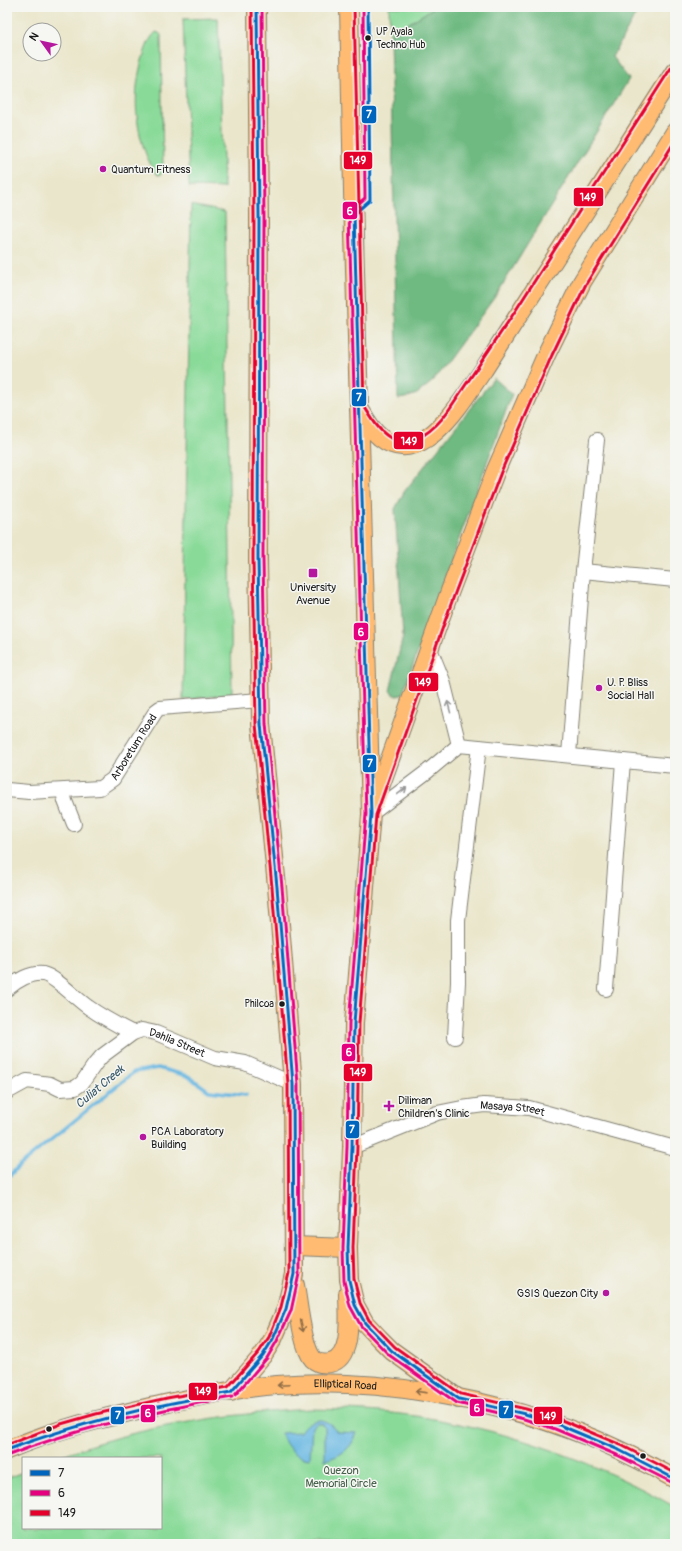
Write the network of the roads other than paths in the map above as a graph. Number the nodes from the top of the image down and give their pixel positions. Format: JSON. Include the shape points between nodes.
{"nodes":[{"id":1,"x":257,"y":7,"type":"edge"},
{"id":2,"x":349,"y":7,"type":"edge"},
{"id":3,"x":675,"y":70,"type":"edge"},
{"id":4,"x":675,"y":132,"type":"edge"},
{"id":5,"x":359,"y":408,"type":"junction"},
{"id":6,"x":597,"y":440,"type":"dead end"},
{"id":7,"x":582,"y":571,"type":"junction"},
{"id":8,"x":675,"y":580,"type":"edge"},
{"id":9,"x":430,"y":650,"type":"junction"},
{"id":10,"x":260,"y":700,"type":"junction"},
{"id":11,"x":459,"y":744,"type":"junction"},
{"id":12,"x":479,"y":747,"type":"junction"},
{"id":13,"x":569,"y":755,"type":"junction"},
{"id":14,"x":623,"y":761,"type":"junction"},
{"id":15,"x":675,"y":766,"type":"edge"},
{"id":16,"x":7,"y":790,"type":"edge"},
{"id":17,"x":63,"y":791,"type":"junction"},
{"id":18,"x":371,"y":814,"type":"junction"},
{"id":19,"x":74,"y":824,"type":"dead end"},
{"id":20,"x":7,"y":989,"type":"edge"},
{"id":21,"x":606,"y":989,"type":"dead end"},
{"id":22,"x":133,"y":1033,"type":"junction"},
{"id":23,"x":455,"y":1037,"type":"dead end"},
{"id":24,"x":293,"y":1084,"type":"junction"},
{"id":25,"x":7,"y":1092,"type":"edge"},
{"id":26,"x":352,"y":1147,"type":"junction"},
{"id":27,"x":675,"y":1148,"type":"edge"},
{"id":28,"x":294,"y":1246,"type":"junction"},
{"id":29,"x":348,"y":1248,"type":"junction"},
{"id":30,"x":294,"y":1274,"type":"junction"},
{"id":31,"x":349,"y":1280,"type":"junction"},
{"id":32,"x":231,"y":1392,"type":"junction"},
{"id":33,"x":459,"y":1399,"type":"junction"},
{"id":34,"x":7,"y":1450,"type":"edge"},
{"id":35,"x":675,"y":1479,"type":"edge"}],
"edges":[{"from":1,"to":10,"type":"main road"},
{"from":2,"to":5,"type":"main road"},
{"from":3,"to":5,"type":"main road","via":[[484,369],[442,426],[413,445],[397,445],[380,438]]},
{"from":4,"to":9,"type":"main road","via":[[582,282],[553,340],[496,470]]},
{"from":5,"to":18,"type":"main road"},
{"from":6,"to":7,"type":"street"},
{"from":7,"to":8,"type":"street"},
{"from":7,"to":13,"type":"street"},
{"from":11,"to":9,"type":"street","one_way":true,"via":[[443,681]]},
{"from":9,"to":18,"type":"main road"},
{"from":10,"to":17,"type":"street","name":"Arboretum Road","via":[[160,708],[113,779],[106,785],[100,788]]},
{"from":10,"to":24,"type":"main road"},
{"from":11,"to":12,"type":"street"},
{"from":18,"to":11,"type":"street","one_way":true},
{"from":12,"to":13,"type":"street"},
{"from":12,"to":23,"type":"street","via":[[458,920]]},
{"from":13,"to":14,"type":"street"},
{"from":14,"to":15,"type":"street"},
{"from":14,"to":21,"type":"street"},
{"from":16,"to":17,"type":"street","name":"Arboretum Road"},
{"from":17,"to":19,"type":"street"},
{"from":18,"to":26,"type":"main road","via":[[354,1023]]},
{"from":20,"to":22,"type":"street","name":"Dahlia Street","via":[[34,974],[44,974],[86,1006]]},
{"from":22,"to":24,"type":"street","name":"Dahlia Street","via":[[148,1031],[215,1058],[245,1063]]},
{"from":22,"to":25,"type":"street","via":[[102,1056],[82,1084],[75,1088],[60,1089],[50,1084],[26,1081]]},
{"from":24,"to":28,"type":"main road"},
{"from":26,"to":27,"type":"street","name":"Masaya Street","via":[[437,1113],[484,1105],[529,1108]]},
{"from":26,"to":29,"type":"main road"},
{"from":28,"to":29,"type":"main road"},
{"from":28,"to":30,"type":"main road"},
{"from":29,"to":31,"type":"main road"},
{"from":30,"to":31,"type":"main road","one_way":true,"via":[[306,1344],[313,1359],[325,1364],[338,1360],[345,1349],[348,1333]]},
{"from":30,"to":32,"type":"main road","via":[[286,1309],[273,1339],[263,1355]]},
{"from":31,"to":33,"type":"main road","via":[[355,1305],[365,1323],[392,1351]]},
{"from":33,"to":32,"type":"main road","name":"Elliptical Road","one_way":true,"via":[[425,1392],[356,1385],[276,1385]]},
{"from":32,"to":34,"type":"main road","name":"Elliptical Road","via":[[96,1419]]},
{"from":33,"to":35,"type":"main road","name":"Elliptical Road","via":[[556,1424],[619,1450]]}]}
